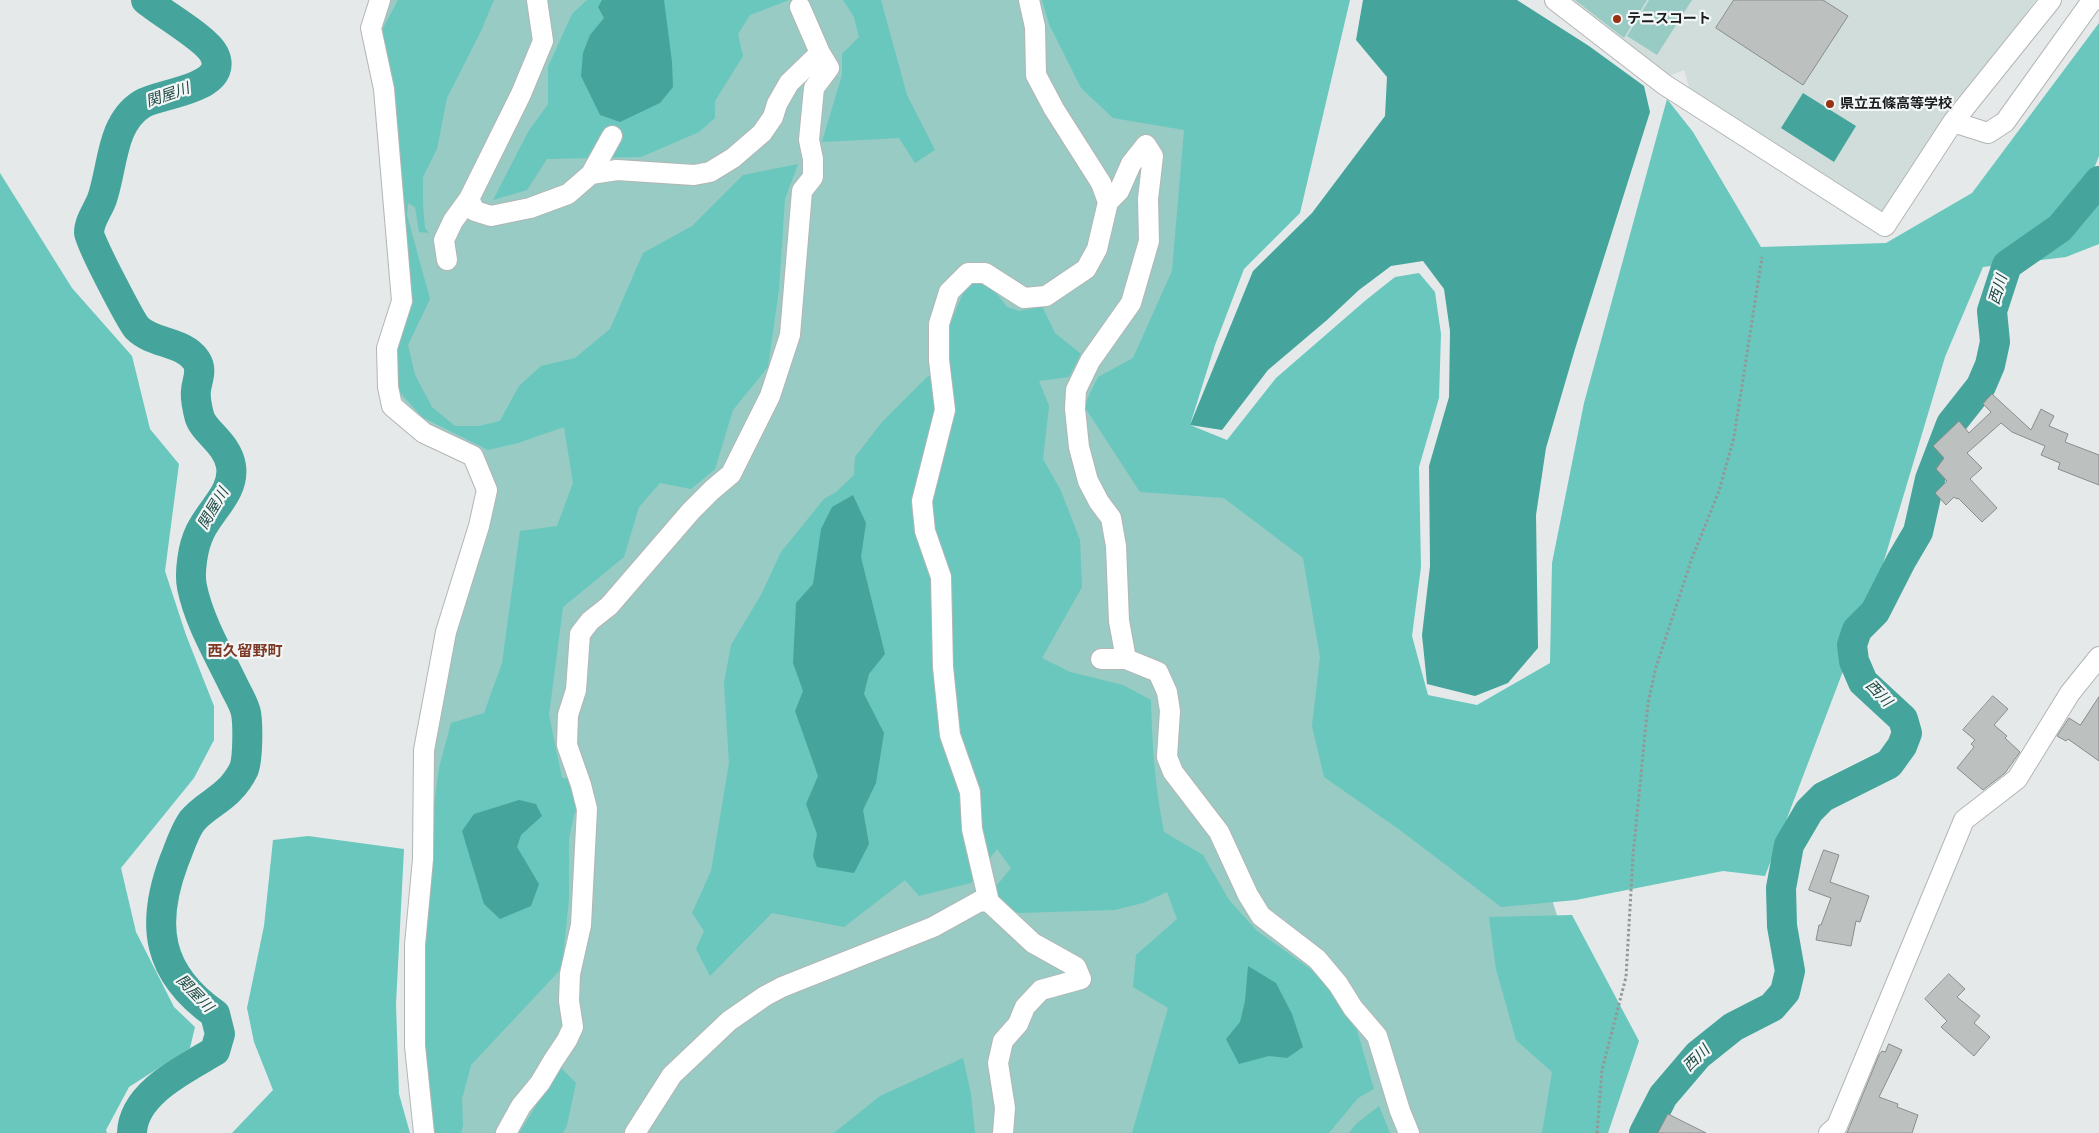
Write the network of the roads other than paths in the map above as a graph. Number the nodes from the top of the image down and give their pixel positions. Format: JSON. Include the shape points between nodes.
{"nodes":[{"id":1,"x":380,"y":0,"type":"edge"},
{"id":2,"x":536,"y":0,"type":"edge"},
{"id":3,"x":1029,"y":0,"type":"edge"},
{"id":4,"x":1555,"y":0,"type":"edge"},
{"id":5,"x":2051,"y":0,"type":"edge"},
{"id":6,"x":2095,"y":0,"type":"edge"},
{"id":7,"x":800,"y":7,"type":"dead end"},
{"id":8,"x":820,"y":53,"type":"junction"},
{"id":9,"x":1953,"y":122,"type":"junction"},
{"id":10,"x":612,"y":136,"type":"dead end"},
{"id":11,"x":591,"y":174,"type":"junction"},
{"id":12,"x":469,"y":199,"type":"junction"},
{"id":13,"x":1108,"y":202,"type":"junction"},
{"id":14,"x":447,"y":260,"type":"dead end"},
{"id":15,"x":2099,"y":657,"type":"edge"},
{"id":16,"x":1101,"y":659,"type":"dead end"},
{"id":17,"x":1126,"y":659,"type":"junction"},
{"id":18,"x":989,"y":902,"type":"junction"},
{"id":19,"x":424,"y":1133,"type":"edge"},
{"id":20,"x":506,"y":1133,"type":"edge"},
{"id":21,"x":635,"y":1133,"type":"edge"},
{"id":22,"x":1003,"y":1133,"type":"edge"},
{"id":23,"x":1410,"y":1133,"type":"edge"},
{"id":24,"x":1829,"y":1133,"type":"edge"}],
"edges":[{"from":1,"to":19,"type":"street","via":[[371,28],[387,114],[402,301],[388,348],[388,387],[392,406],[424,433],[473,456],[487,490],[446,632],[424,750],[423,859],[415,945],[415,1046]]},
{"from":2,"to":12,"type":"street","via":[[543,41],[521,94]]},
{"from":3,"to":13,"type":"street","via":[[1035,27],[1036,75],[1101,183]]},
{"from":4,"to":9,"type":"street","via":[[1665,85],[1885,226]]},
{"from":5,"to":9,"type":"street"},
{"from":6,"to":9,"type":"street","via":[[2005,122],[1988,133]]},
{"from":7,"to":8,"type":"street"},
{"from":8,"to":11,"type":"street","via":[[789,83],[762,133],[733,158],[710,172],[694,175],[617,170]]},
{"from":8,"to":20,"type":"street","via":[[829,68],[814,88],[810,140],[813,177],[802,191],[790,335],[770,396],[731,474],[712,490],[580,634],[576,690],[568,715],[567,745],[587,809],[581,926],[570,974],[569,1002],[573,1027]]},
{"from":10,"to":11,"type":"street"},
{"from":11,"to":12,"type":"street","via":[[562,198],[513,212],[491,216],[475,212]]},
{"from":12,"to":14,"type":"street","via":[[444,240]]},
{"from":13,"to":17,"type":"street","via":[[1146,145],[1153,156],[1148,199],[1149,241],[1132,303],[1090,361],[1076,390],[1075,408],[1079,447],[1088,481],[1111,518],[1116,546],[1119,621]]},
{"from":13,"to":18,"type":"street","via":[[1097,249],[1086,269],[1046,296],[1024,298],[985,273],[968,273],[949,292],[939,324],[939,360],[945,410],[922,501],[925,531],[941,577],[943,667],[950,735],[970,792],[972,829]]},
{"from":15,"to":24,"type":"street","via":[[2070,693],[2017,779],[1964,820],[1837,1126]]},
{"from":16,"to":17,"type":"street"},
{"from":17,"to":23,"type":"street","via":[[1158,672],[1167,692],[1170,711],[1166,757],[1173,772],[1219,832],[1261,916],[1317,959],[1377,1036]]},
{"from":18,"to":21,"type":"street","via":[[980,902],[932,927],[765,996],[729,1021],[672,1075]]},
{"from":18,"to":22,"type":"street","via":[[1033,943],[1076,967],[1082,979],[1041,990],[1003,1040],[998,1063],[1005,1108]]}]}
